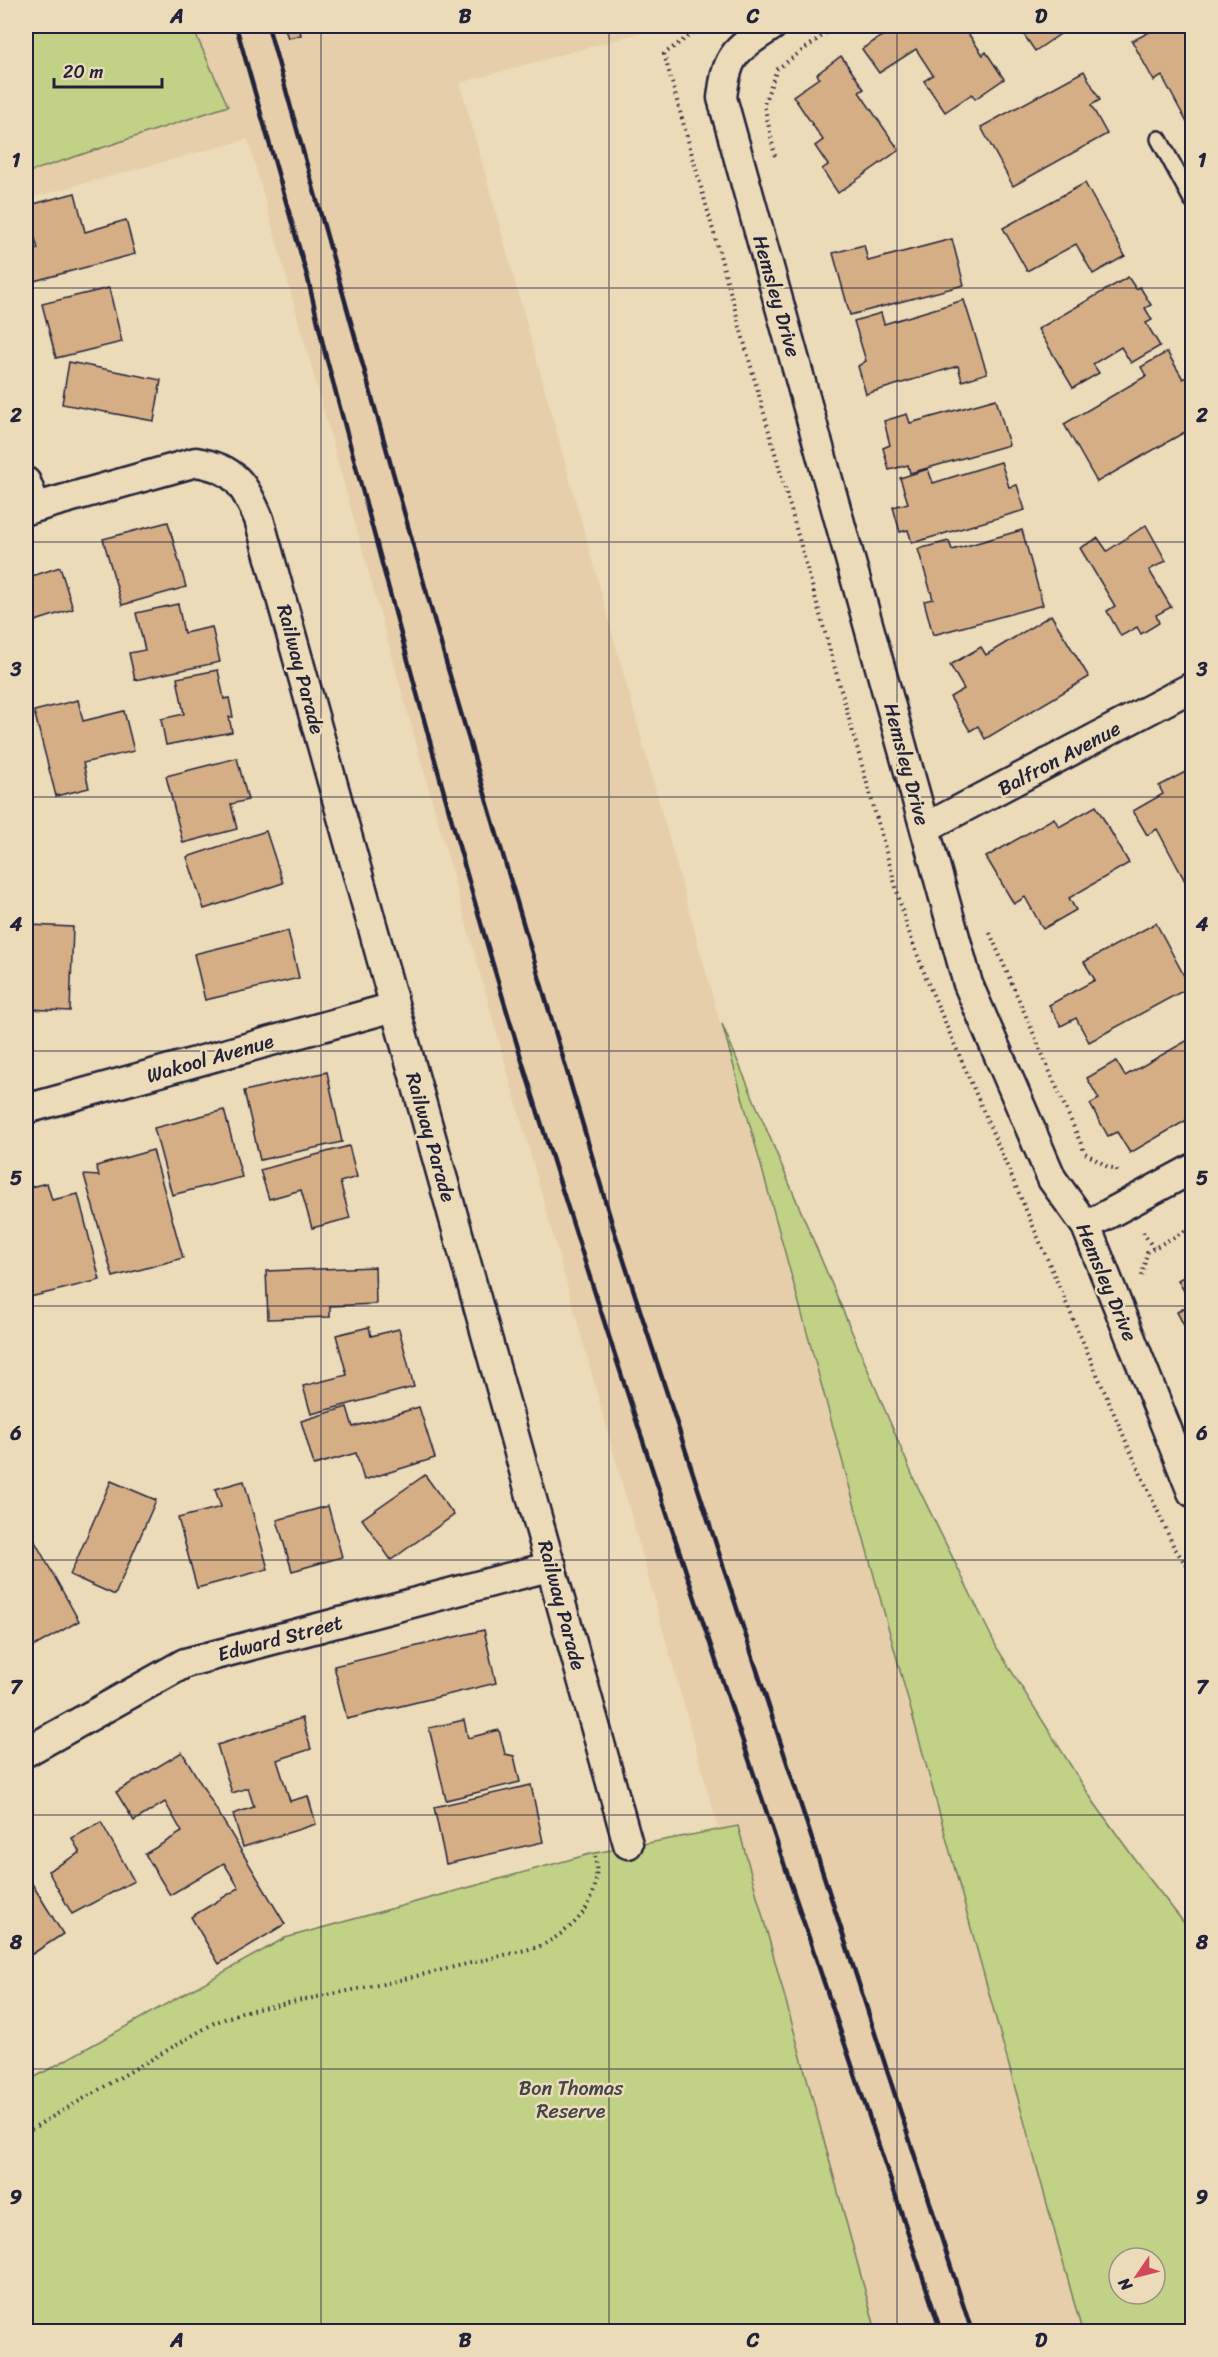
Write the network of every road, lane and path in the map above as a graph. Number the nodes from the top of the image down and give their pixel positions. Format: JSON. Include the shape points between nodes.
{"nodes":[{"id":1,"x":772,"y":26,"type":"edge"},
{"id":2,"x":836,"y":26,"type":"edge"},
{"id":3,"x":1159,"y":139,"type":"dead end"},
{"id":4,"x":776,"y":158,"type":"dead end"},
{"id":5,"x":1192,"y":200,"type":"edge"},
{"id":6,"x":29,"y":500,"type":"edge"},
{"id":7,"x":1192,"y":687,"type":"edge"},
{"id":8,"x":925,"y":828,"type":"junction"},
{"id":9,"x":989,"y":930,"type":"dead end"},
{"id":10,"x":394,"y":1006,"type":"junction"},
{"id":11,"x":26,"y":1109,"type":"edge"},
{"id":12,"x":1192,"y":1169,"type":"edge"},
{"id":13,"x":1125,"y":1205,"type":"junction"},
{"id":14,"x":1086,"y":1226,"type":"junction"},
{"id":15,"x":1192,"y":1227,"type":"edge"},
{"id":16,"x":1153,"y":1248,"type":"junction"},
{"id":17,"x":1140,"y":1284,"type":"dead end"},
{"id":18,"x":1192,"y":1492,"type":"edge"},
{"id":19,"x":552,"y":1566,"type":"junction"},
{"id":20,"x":26,"y":1752,"type":"edge"},
{"id":21,"x":628,"y":1844,"type":"dead end"},
{"id":22,"x":594,"y":1852,"type":"dead end"},
{"id":23,"x":26,"y":2132,"type":"edge"}],
"edges":[{"from":1,"to":8,"type":"street","name":"Hemsley Drive","via":[[740,48],[725,70],[722,98]]},
{"from":2,"to":4,"type":"path","via":[[777,69],[764,104]]},
{"from":3,"to":5,"type":"lane"},
{"from":6,"to":10,"type":"street","name":"Railway Parade","via":[[196,462],[216,465],[234,476],[249,494]]},
{"from":7,"to":8,"type":"street","name":"Balfron Avenue"},
{"from":8,"to":14,"type":"street","name":"Hemsley Drive","via":[[968,984],[1052,1179]]},
{"from":9,"to":13,"type":"path","via":[[1085,1153],[1117,1169]]},
{"from":10,"to":11,"type":"street","name":"Wakool Avenue"},
{"from":10,"to":19,"type":"street","name":"Railway Parade"},
{"from":12,"to":13,"type":"street"},
{"from":13,"to":14,"type":"street"},
{"from":13,"to":16,"type":"path"},
{"from":14,"to":18,"type":"street","name":"Hemsley Drive"},
{"from":15,"to":16,"type":"path"},
{"from":16,"to":17,"type":"path","via":[[1147,1252]]},
{"from":19,"to":20,"type":"street","name":"Edward Street","via":[[185,1663]]},
{"from":19,"to":21,"type":"street","name":"Railway Parade"},
{"from":22,"to":23,"type":"path","via":[[598,1873],[595,1891],[572,1927],[557,1938],[537,1947],[382,1984],[242,2012],[214,2023]]}]}
